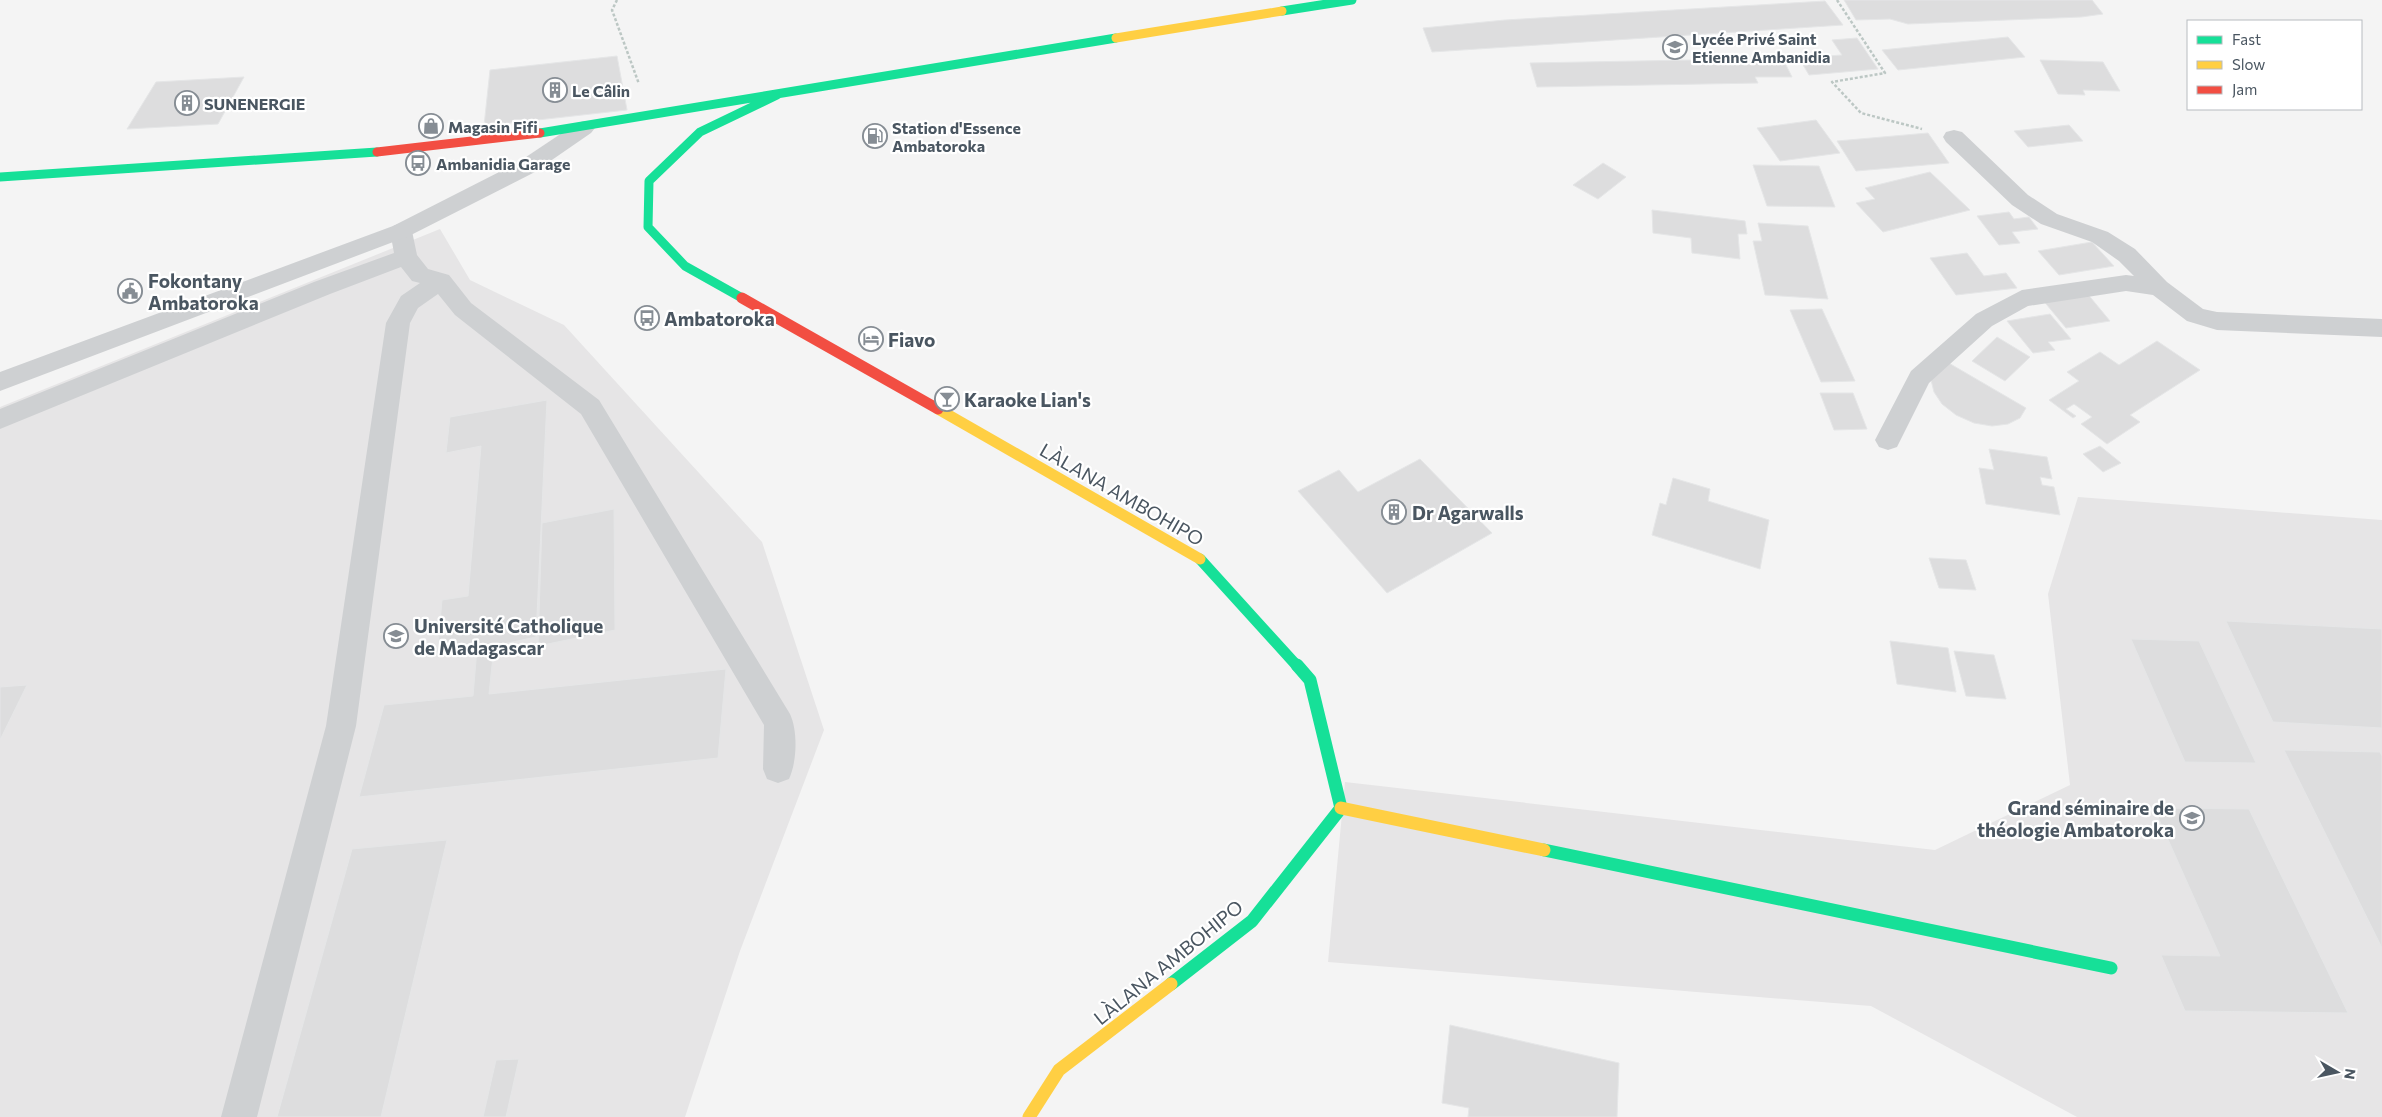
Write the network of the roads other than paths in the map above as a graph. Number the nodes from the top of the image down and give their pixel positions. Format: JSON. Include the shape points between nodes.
{"nodes":[{"id":1,"x":1352,"y":0,"type":"edge"},
{"id":2,"x":777,"y":94,"type":"junction"},
{"id":3,"x":584,"y":128,"type":"junction"},
{"id":4,"x":1954,"y":137,"type":"road end"},
{"id":5,"x":0,"y":177,"type":"edge"},
{"id":6,"x":401,"y":231,"type":"junction"},
{"id":7,"x":406,"y":257,"type":"junction"},
{"id":8,"x":440,"y":281,"type":"junction"},
{"id":9,"x":2159,"y":288,"type":"junction"},
{"id":10,"x":2382,"y":328,"type":"edge"},
{"id":11,"x":0,"y":382,"type":"edge"},
{"id":12,"x":0,"y":420,"type":"edge"},
{"id":13,"x":1888,"y":440,"type":"dead end"},
{"id":14,"x":778,"y":770,"type":"dead end"},
{"id":15,"x":1341,"y":808,"type":"junction"},
{"id":16,"x":2111,"y":968,"type":"dead end"},
{"id":17,"x":239,"y":1117,"type":"edge"},
{"id":18,"x":1029,"y":1117,"type":"edge"}],
"edges":[{"from":1,"to":2,"type":"street"},
{"from":2,"to":3,"type":"street"},
{"from":2,"to":15,"type":"street","name":"LÀLANA AMBOHIPO","via":[[700,132],[649,181],[648,227],[685,266],[1196,555],[1310,680]]},
{"from":3,"to":5,"type":"street","via":[[327,155]]},
{"from":3,"to":6,"type":"street","via":[[525,168]]},
{"from":4,"to":9,"type":"street","via":[[2020,200],[2049,219],[2100,237],[2127,255]]},
{"from":6,"to":7,"type":"street"},
{"from":6,"to":11,"type":"street"},
{"from":7,"to":8,"type":"street","via":[[420,275]]},
{"from":7,"to":12,"type":"street","via":[[322,288]]},
{"from":8,"to":14,"type":"street","via":[[463,309],[590,407],[779,723]]},
{"from":8,"to":17,"type":"street","via":[[409,302],[398,323],[341,726]]},
{"from":9,"to":10,"type":"street","via":[[2195,315],[2218,320]]},
{"from":9,"to":13,"type":"street","via":[[2126,283],[2022,298],[1984,320],[1920,377]]},
{"from":15,"to":16,"type":"street"},
{"from":15,"to":18,"type":"street","name":"LÀLANA AMBOHIPO","via":[[1252,921],[1059,1070]]}]}
